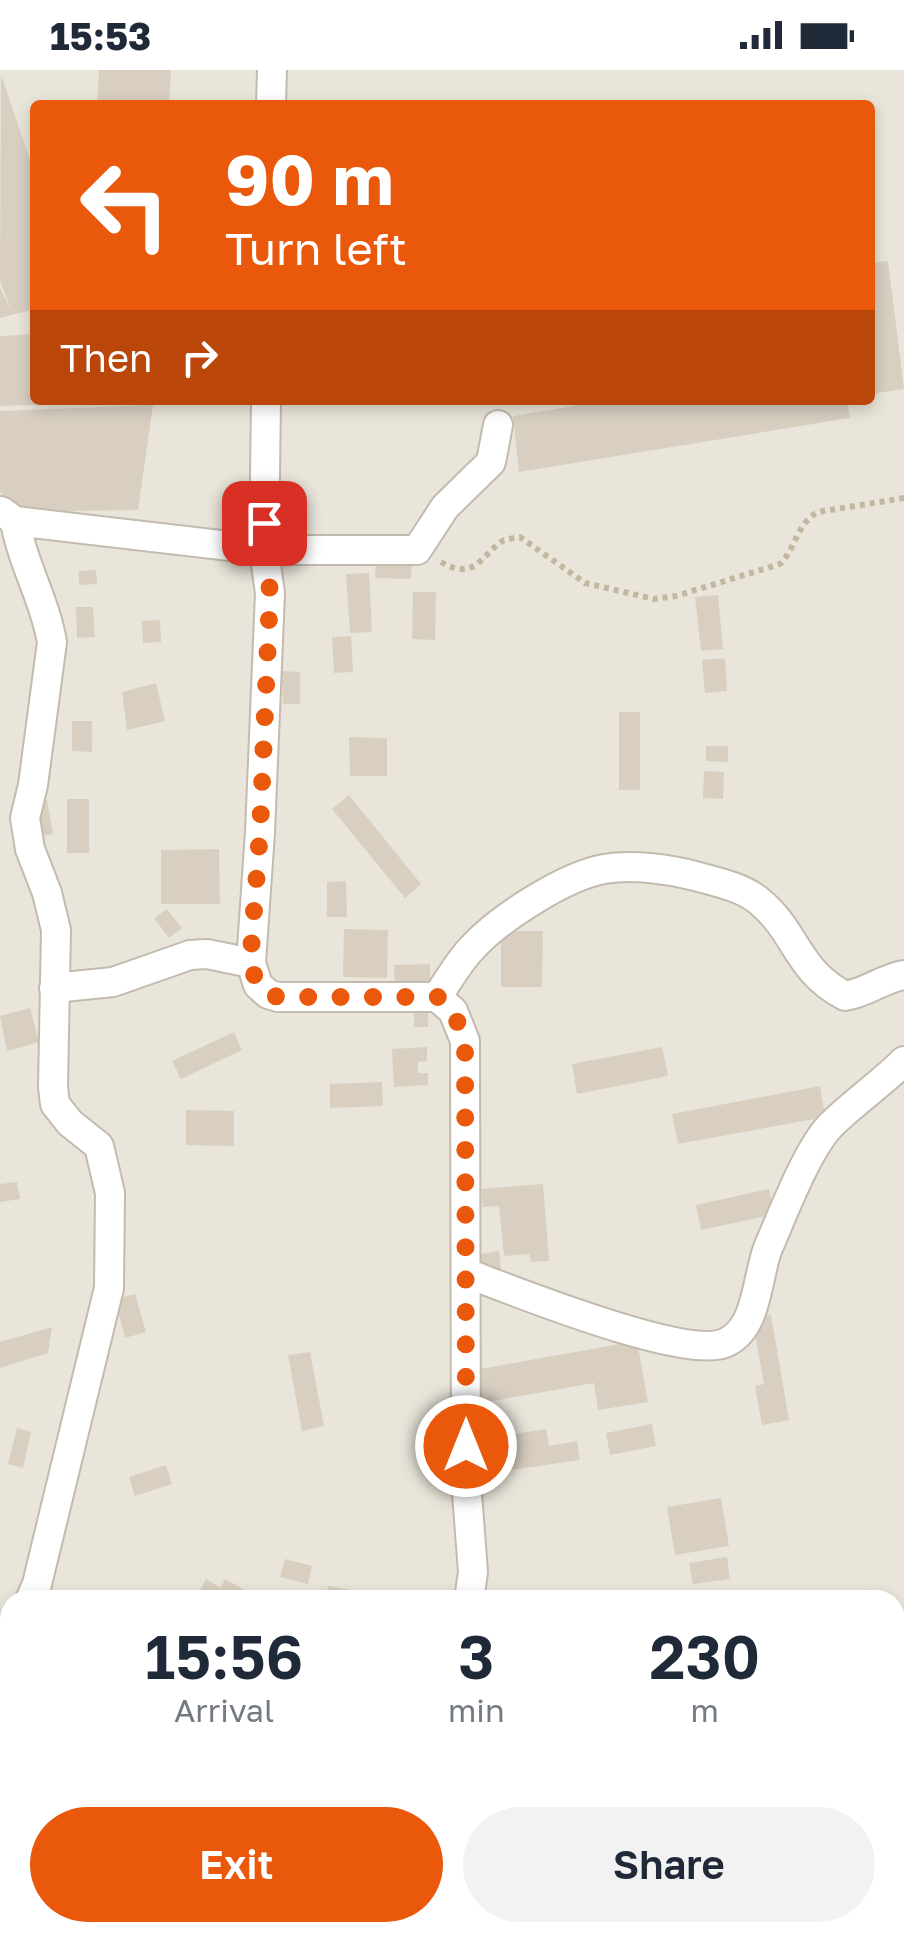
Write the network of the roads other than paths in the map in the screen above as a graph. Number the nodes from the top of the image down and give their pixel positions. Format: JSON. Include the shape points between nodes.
{"nodes":[{"id":1,"x":272,"y":70,"type":"edge"},
{"id":2,"x":272,"y":100,"type":"edge"},
{"id":3,"x":266,"y":405,"type":"edge"},
{"id":4,"x":498,"y":425,"type":"dead end"},
{"id":5,"x":7,"y":516,"type":"edge"},
{"id":6,"x":264,"y":550,"type":"junction"},
{"id":7,"x":250,"y":964,"type":"junction"},
{"id":8,"x":904,"y":976,"type":"edge"},
{"id":9,"x":54,"y":988,"type":"junction"},
{"id":10,"x":438,"y":997,"type":"junction"},
{"id":11,"x":904,"y":1061,"type":"edge"},
{"id":12,"x":466,"y":1273,"type":"junction"},
{"id":13,"x":33,"y":1590,"type":"edge"},
{"id":14,"x":470,"y":1590,"type":"edge"}],
"edges":[{"from":1,"to":2,"type":"street"},
{"from":3,"to":6,"type":"street"},
{"from":4,"to":6,"type":"street","via":[[491,462],[445,506],[417,550]]},
{"from":5,"to":6,"type":"street"},
{"from":5,"to":9,"type":"street","via":[[52,642],[25,818],[56,930]]},
{"from":6,"to":7,"type":"street","via":[[270,593]]},
{"from":7,"to":9,"type":"street","via":[[190,955],[113,982]]},
{"from":7,"to":10,"type":"street","via":[[258,985],[278,997]]},
{"from":8,"to":10,"type":"street","via":[[845,996],[816,978],[780,921],[756,898],[670,870],[603,869],[506,916],[470,949]]},
{"from":9,"to":13,"type":"street","via":[[55,1104],[99,1146],[110,1192],[109,1288]]},
{"from":10,"to":12,"type":"street","via":[[453,1011],[465,1041]]},
{"from":11,"to":12,"type":"street","via":[[827,1129],[762,1263],[751,1310],[740,1332],[724,1344],[633,1332]]},
{"from":12,"to":14,"type":"street"}]}
